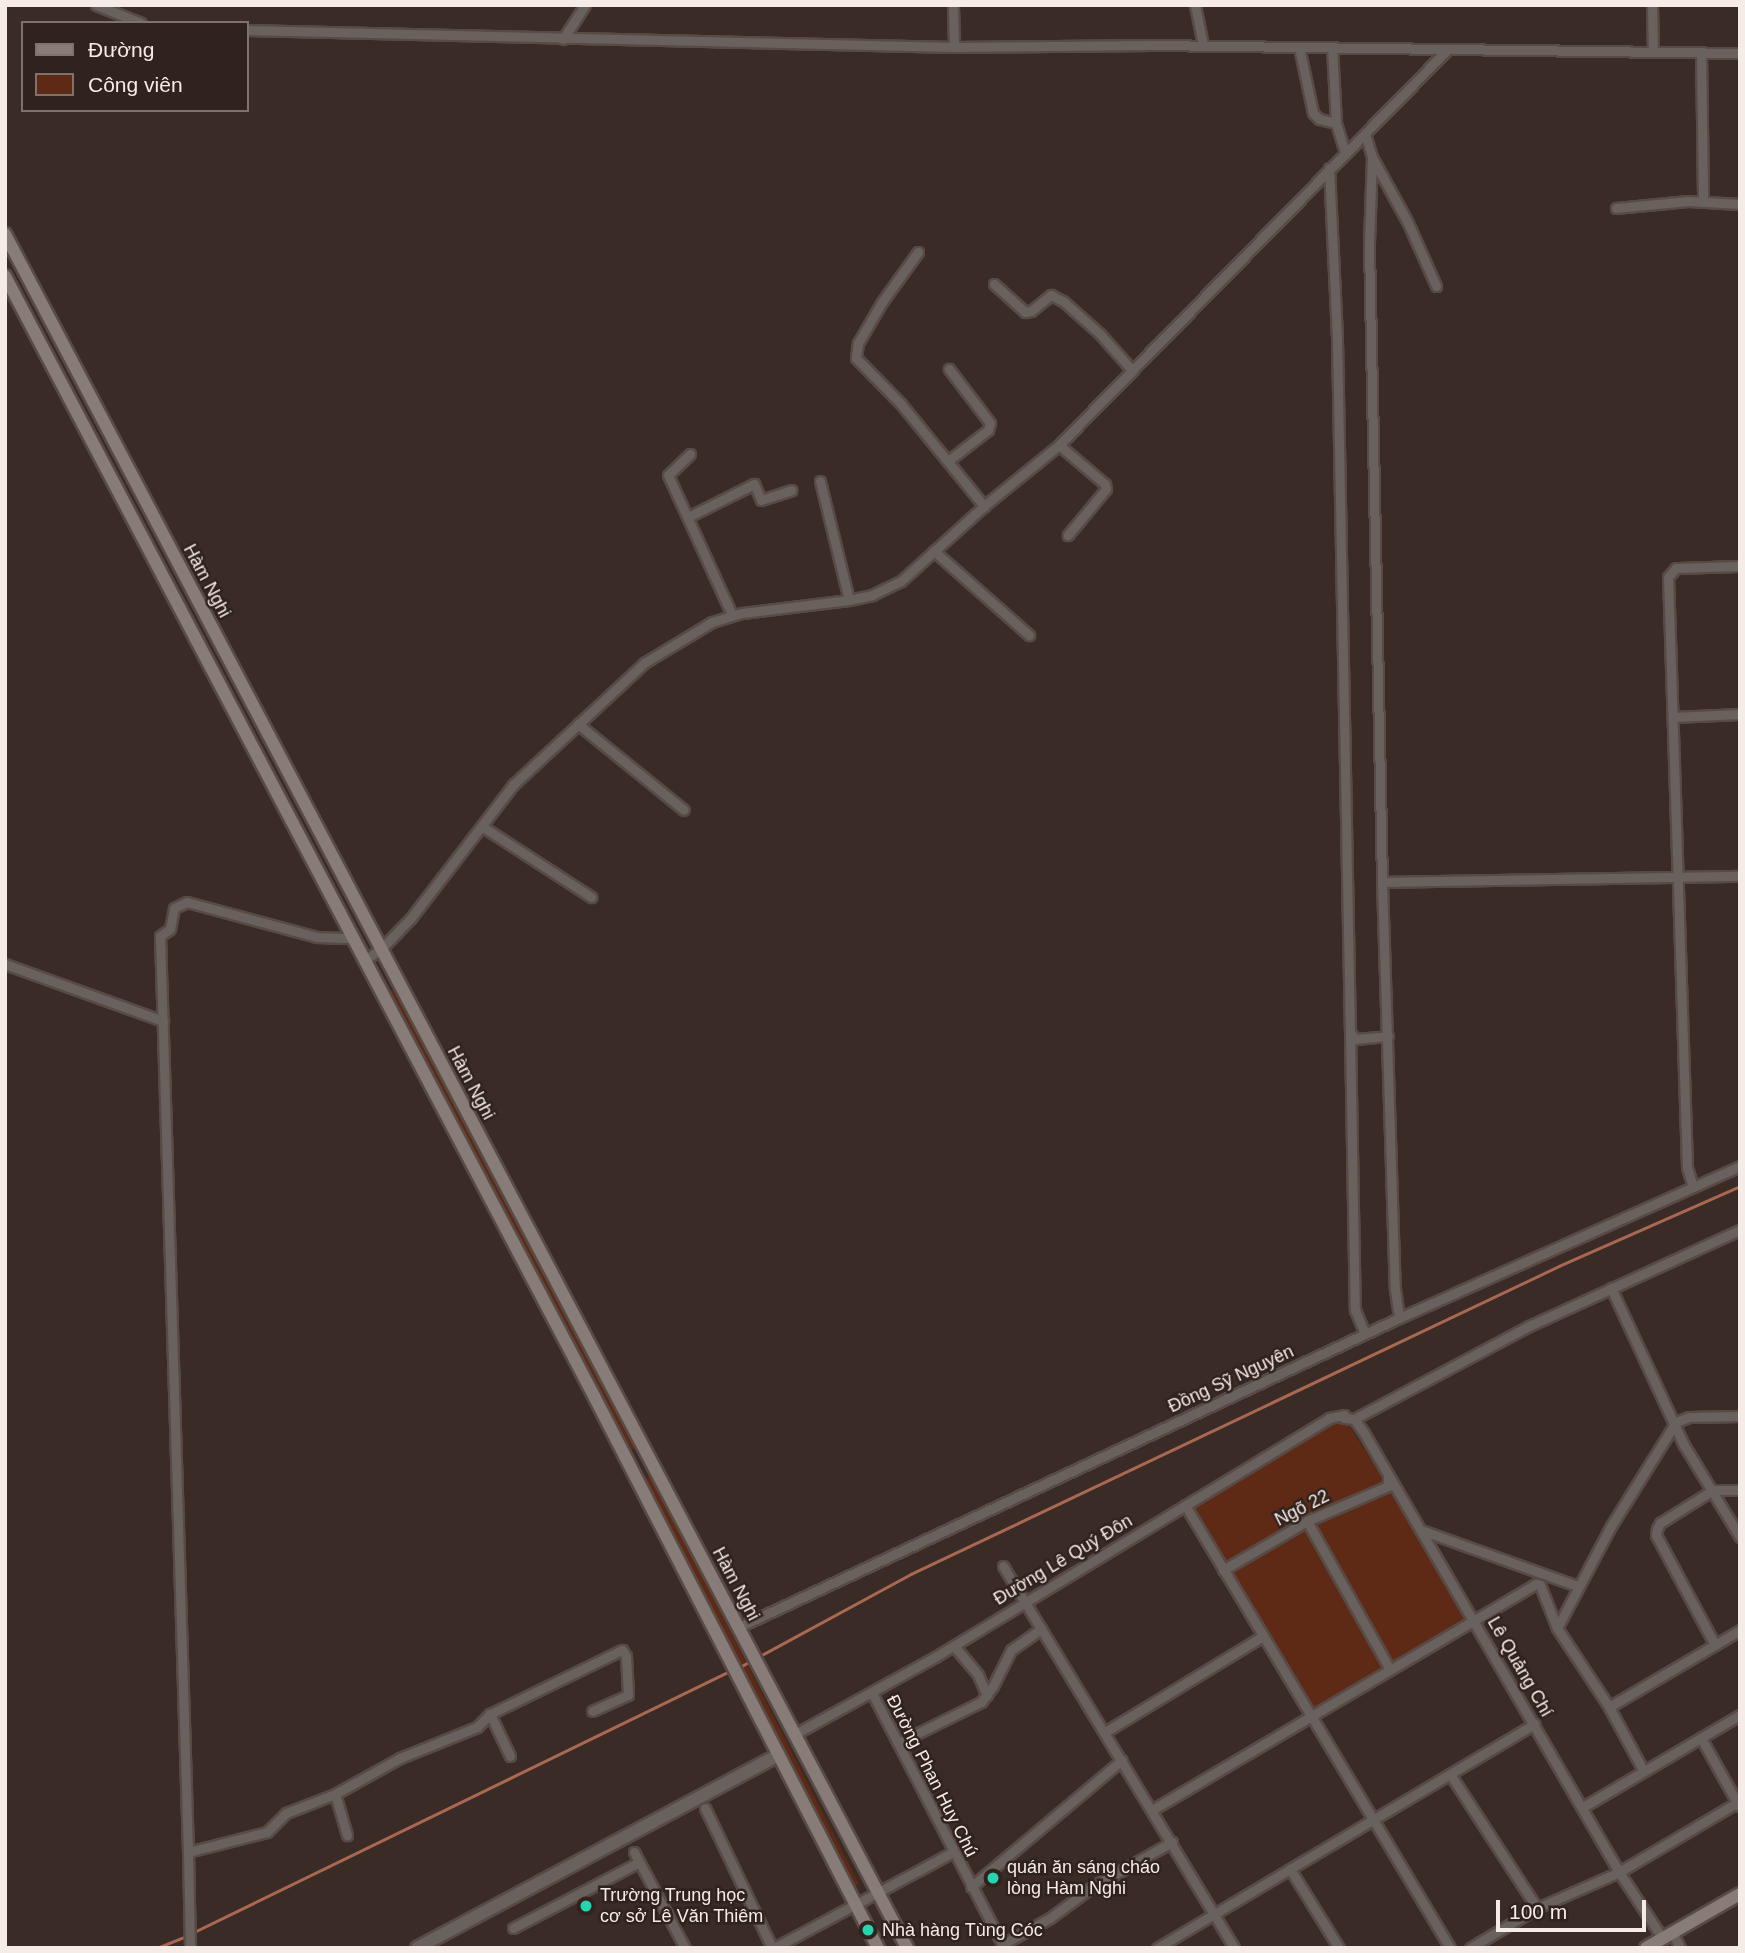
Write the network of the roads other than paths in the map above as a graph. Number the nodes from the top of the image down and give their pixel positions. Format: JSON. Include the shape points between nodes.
{"nodes":[{"id":1,"x":96,"y":5,"type":"edge"},
{"id":2,"x":585,"y":5,"type":"edge"},
{"id":3,"x":953,"y":5,"type":"edge"},
{"id":4,"x":1195,"y":5,"type":"edge"},
{"id":5,"x":1652,"y":5,"type":"edge"},
{"id":6,"x":136,"y":21,"type":"edge"},
{"id":7,"x":248,"y":30,"type":"edge"},
{"id":8,"x":563,"y":40,"type":"junction"},
{"id":9,"x":1203,"y":45,"type":"junction"},
{"id":10,"x":954,"y":47,"type":"junction"},
{"id":11,"x":1299,"y":47,"type":"junction"},
{"id":12,"x":1332,"y":47,"type":"junction"},
{"id":13,"x":1447,"y":50,"type":"junction"},
{"id":14,"x":1653,"y":52,"type":"junction"},
{"id":15,"x":1701,"y":52,"type":"junction"},
{"id":16,"x":1740,"y":53,"type":"edge"},
{"id":17,"x":1336,"y":123,"type":"junction"},
{"id":18,"x":1365,"y":134,"type":"junction"},
{"id":19,"x":1346,"y":152,"type":"junction"},
{"id":20,"x":1372,"y":157,"type":"junction"},
{"id":21,"x":1329,"y":169,"type":"junction"},
{"id":22,"x":1703,"y":202,"type":"junction"},
{"id":23,"x":1740,"y":204,"type":"edge"},
{"id":24,"x":1616,"y":208,"type":"dead end"},
{"id":25,"x":5,"y":234,"type":"edge"},
{"id":26,"x":918,"y":252,"type":"dead end"},
{"id":27,"x":5,"y":276,"type":"edge"},
{"id":28,"x":994,"y":284,"type":"dead end"},
{"id":29,"x":1436,"y":286,"type":"dead end"},
{"id":30,"x":949,"y":369,"type":"dead end"},
{"id":31,"x":1132,"y":370,"type":"junction"},
{"id":32,"x":1059,"y":445,"type":"junction"},
{"id":33,"x":690,"y":454,"type":"dead end"},
{"id":34,"x":948,"y":461,"type":"junction"},
{"id":35,"x":820,"y":481,"type":"dead end"},
{"id":36,"x":791,"y":490,"type":"dead end"},
{"id":37,"x":984,"y":506,"type":"junction"},
{"id":38,"x":688,"y":517,"type":"junction"},
{"id":39,"x":1068,"y":535,"type":"dead end"},
{"id":40,"x":934,"y":551,"type":"junction"},
{"id":41,"x":1740,"y":566,"type":"edge"},
{"id":42,"x":849,"y":600,"type":"junction"},
{"id":43,"x":732,"y":615,"type":"junction"},
{"id":44,"x":1029,"y":635,"type":"dead end"},
{"id":45,"x":1740,"y":714,"type":"edge"},
{"id":46,"x":1672,"y":717,"type":"junction"},
{"id":47,"x":578,"y":724,"type":"junction"},
{"id":48,"x":684,"y":810,"type":"dead end"},
{"id":49,"x":483,"y":827,"type":"junction"},
{"id":50,"x":1677,"y":876,"type":"junction"},
{"id":51,"x":1740,"y":876,"type":"edge"},
{"id":52,"x":1382,"y":882,"type":"junction"},
{"id":53,"x":591,"y":897,"type":"dead end"},
{"id":54,"x":352,"y":938,"type":"junction"},
{"id":55,"x":380,"y":950,"type":"junction"},
{"id":56,"x":364,"y":960,"type":"junction"},
{"id":57,"x":5,"y":964,"type":"edge"},
{"id":58,"x":163,"y":1021,"type":"junction"},
{"id":59,"x":1350,"y":1032,"type":"junction"},
{"id":60,"x":1388,"y":1036,"type":"junction"},
{"id":61,"x":1740,"y":1166,"type":"edge"},
{"id":62,"x":1693,"y":1187,"type":"junction"},
{"id":63,"x":1740,"y":1230,"type":"edge"},
{"id":64,"x":1611,"y":1288,"type":"junction"},
{"id":65,"x":1399,"y":1318,"type":"junction"},
{"id":66,"x":1366,"y":1334,"type":"junction"},
{"id":67,"x":1740,"y":1416,"type":"edge"},
{"id":68,"x":1349,"y":1418,"type":"junction"},
{"id":69,"x":1676,"y":1422,"type":"junction"},
{"id":70,"x":1388,"y":1474,"type":"junction"},
{"id":71,"x":1713,"y":1490,"type":"junction"},
{"id":72,"x":1740,"y":1490,"type":"edge"},
{"id":73,"x":1185,"y":1505,"type":"junction"},
{"id":74,"x":1307,"y":1521,"type":"junction"},
{"id":75,"x":1421,"y":1530,"type":"junction"},
{"id":76,"x":1740,"y":1537,"type":"edge"},
{"id":77,"x":1003,"y":1566,"type":"dead end"},
{"id":78,"x":1223,"y":1570,"type":"junction"},
{"id":79,"x":1577,"y":1586,"type":"junction"},
{"id":80,"x":1024,"y":1602,"type":"junction"},
{"id":81,"x":1474,"y":1618,"type":"junction"},
{"id":82,"x":738,"y":1627,"type":"junction"},
{"id":83,"x":1557,"y":1628,"type":"junction"},
{"id":84,"x":1041,"y":1629,"type":"junction"},
{"id":85,"x":1740,"y":1630,"type":"edge"},
{"id":86,"x":1263,"y":1636,"type":"junction"},
{"id":87,"x":1715,"y":1645,"type":"junction"},
{"id":88,"x":954,"y":1646,"type":"junction"},
{"id":89,"x":1390,"y":1668,"type":"junction"},
{"id":90,"x":872,"y":1693,"type":"junction"},
{"id":91,"x":987,"y":1695,"type":"junction"},
{"id":92,"x":1609,"y":1707,"type":"junction"},
{"id":93,"x":592,"y":1710,"type":"dead end"},
{"id":94,"x":490,"y":1714,"type":"junction"},
{"id":95,"x":1310,"y":1715,"type":"junction"},
{"id":96,"x":1740,"y":1715,"type":"edge"},
{"id":97,"x":1535,"y":1724,"type":"junction"},
{"id":98,"x":1105,"y":1732,"type":"junction"},
{"id":99,"x":795,"y":1734,"type":"junction"},
{"id":100,"x":1701,"y":1738,"type":"junction"},
{"id":101,"x":898,"y":1743,"type":"junction"},
{"id":102,"x":779,"y":1755,"type":"junction"},
{"id":103,"x":510,"y":1756,"type":"dead end"},
{"id":104,"x":1122,"y":1760,"type":"junction"},
{"id":105,"x":1643,"y":1770,"type":"junction"},
{"id":106,"x":1450,"y":1774,"type":"junction"},
{"id":107,"x":335,"y":1794,"type":"junction"},
{"id":108,"x":1739,"y":1803,"type":"edge"},
{"id":109,"x":1583,"y":1807,"type":"junction"},
{"id":110,"x":705,"y":1808,"type":"dead end"},
{"id":111,"x":1152,"y":1810,"type":"junction"},
{"id":112,"x":1371,"y":1821,"type":"junction"},
{"id":113,"x":347,"y":1835,"type":"dead end"},
{"id":114,"x":1172,"y":1842,"type":"junction"},
{"id":115,"x":188,"y":1852,"type":"junction"},
{"id":116,"x":634,"y":1852,"type":"dead end"},
{"id":117,"x":953,"y":1852,"type":"junction"},
{"id":118,"x":639,"y":1862,"type":"junction"},
{"id":119,"x":1290,"y":1869,"type":"junction"},
{"id":120,"x":1619,"y":1871,"type":"junction"},
{"id":121,"x":971,"y":1887,"type":"junction"},
{"id":122,"x":878,"y":1892,"type":"junction"},
{"id":123,"x":1740,"y":1894,"type":"edge"},
{"id":124,"x":855,"y":1904,"type":"junction"},
{"id":125,"x":1537,"y":1908,"type":"junction"},
{"id":126,"x":1214,"y":1914,"type":"junction"},
{"id":127,"x":513,"y":1928,"type":"dead end"},
{"id":128,"x":1668,"y":1936,"type":"junction"},
{"id":129,"x":1003,"y":1946,"type":"edge"},
{"id":130,"x":190,"y":1948,"type":"edge"},
{"id":131,"x":416,"y":1948,"type":"edge"},
{"id":132,"x":685,"y":1948,"type":"edge"},
{"id":133,"x":773,"y":1948,"type":"edge"},
{"id":134,"x":878,"y":1948,"type":"edge"},
{"id":135,"x":907,"y":1948,"type":"edge"},
{"id":136,"x":1157,"y":1948,"type":"edge"},
{"id":137,"x":1234,"y":1948,"type":"edge"},
{"id":138,"x":1339,"y":1948,"type":"edge"},
{"id":139,"x":1450,"y":1948,"type":"edge"},
{"id":140,"x":1470,"y":1948,"type":"edge"},
{"id":141,"x":1646,"y":1948,"type":"edge"},
{"id":142,"x":1680,"y":1948,"type":"edge"}],
"edges":[{"from":1,"to":6,"type":"street"},
{"from":2,"to":8,"type":"street"},
{"from":3,"to":10,"type":"street"},
{"from":4,"to":9,"type":"street"},
{"from":5,"to":14,"type":"street"},
{"from":7,"to":8,"type":"street"},
{"from":8,"to":10,"type":"street"},
{"from":9,"to":10,"type":"street"},
{"from":9,"to":11,"type":"street"},
{"from":11,"to":12,"type":"street"},
{"from":11,"to":17,"type":"street","via":[[1313,114]]},
{"from":12,"to":13,"type":"street"},
{"from":12,"to":17,"type":"street"},
{"from":13,"to":14,"type":"street"},
{"from":13,"to":18,"type":"street"},
{"from":14,"to":15,"type":"street"},
{"from":15,"to":16,"type":"street"},
{"from":15,"to":22,"type":"street"},
{"from":17,"to":19,"type":"street"},
{"from":18,"to":19,"type":"street"},
{"from":18,"to":20,"type":"street"},
{"from":19,"to":21,"type":"street"},
{"from":20,"to":29,"type":"street"},
{"from":20,"to":52,"type":"street","via":[[1369,245]]},
{"from":21,"to":31,"type":"street"},
{"from":21,"to":59,"type":"street","via":[[1338,339]]},
{"from":22,"to":23,"type":"street"},
{"from":22,"to":24,"type":"street"},
{"from":25,"to":55,"type":"main road","name":"Hàm Nghi"},
{"from":26,"to":34,"type":"street","via":[[882,302],[855,352],[860,364]]},
{"from":27,"to":54,"type":"main road","name":"Hàm Nghi"},
{"from":28,"to":31,"type":"street","via":[[1025,312],[1051,295],[1063,301]]},
{"from":30,"to":34,"type":"street","via":[[990,423],[988,430]]},
{"from":31,"to":32,"type":"street"},
{"from":32,"to":37,"type":"street"},
{"from":32,"to":39,"type":"street","via":[[1106,489]]},
{"from":33,"to":38,"type":"street","via":[[668,475]]},
{"from":34,"to":37,"type":"street"},
{"from":35,"to":42,"type":"street"},
{"from":36,"to":38,"type":"street","via":[[761,500],[754,484]]},
{"from":37,"to":40,"type":"street"},
{"from":38,"to":43,"type":"street"},
{"from":40,"to":42,"type":"street","via":[[901,581]]},
{"from":40,"to":44,"type":"street"},
{"from":41,"to":46,"type":"street","via":[[1676,568],[1668,577]]},
{"from":42,"to":43,"type":"street"},
{"from":43,"to":47,"type":"street","via":[[644,663]]},
{"from":45,"to":46,"type":"street"},
{"from":46,"to":50,"type":"street"},
{"from":47,"to":48,"type":"street"},
{"from":47,"to":49,"type":"street","via":[[513,784]]},
{"from":49,"to":53,"type":"street"},
{"from":49,"to":55,"type":"street","via":[[411,919]]},
{"from":50,"to":51,"type":"street"},
{"from":50,"to":52,"type":"street"},
{"from":50,"to":62,"type":"street","via":[[1687,1167]]},
{"from":52,"to":60,"type":"street"},
{"from":54,"to":56,"type":"main road","name":"Hàm Nghi"},
{"from":54,"to":58,"type":"street","via":[[317,937],[192,903],[179,904],[170,929],[160,936]]},
{"from":55,"to":56,"type":"street"},
{"from":55,"to":82,"type":"main road","name":"Hàm Nghi"},
{"from":56,"to":102,"type":"main road","name":"Hàm Nghi"},
{"from":57,"to":58,"type":"street"},
{"from":58,"to":115,"type":"street"},
{"from":59,"to":60,"type":"street","via":[[1352,1038],[1360,1039]]},
{"from":59,"to":66,"type":"street","via":[[1355,1310]]},
{"from":60,"to":65,"type":"street"},
{"from":61,"to":62,"type":"street","name":"Đồng Sỹ Nguyên"},
{"from":62,"to":65,"type":"street","name":"Đồng Sỹ Nguyên"},
{"from":63,"to":64,"type":"street","name":"Đường Lê Quý Đôn"},
{"from":64,"to":68,"type":"street","name":"Đường Lê Quý Đôn"},
{"from":64,"to":69,"type":"street"},
{"from":65,"to":66,"type":"street","name":"Đồng Sỹ Nguyên"},
{"from":66,"to":82,"type":"street","name":"Đồng Sỹ Nguyên"},
{"from":67,"to":69,"type":"street","via":[[1689,1417]]},
{"from":68,"to":70,"type":"street","name":"Lê Quảng Chí"},
{"from":68,"to":73,"type":"street","name":"Đường Lê Quý Đôn","via":[[1329,1418]]},
{"from":69,"to":71,"type":"street","via":[[1684,1445]]},
{"from":69,"to":79,"type":"street"},
{"from":70,"to":74,"type":"street","name":"Ngõ 22","via":[[1388,1486]]},
{"from":70,"to":75,"type":"street","name":"Lê Quảng Chí"},
{"from":71,"to":72,"type":"street"},
{"from":71,"to":76,"type":"street"},
{"from":71,"to":87,"type":"street","via":[[1660,1523],[1656,1535]]},
{"from":73,"to":78,"type":"street"},
{"from":73,"to":80,"type":"street","name":"Đường Lê Quý Đôn"},
{"from":74,"to":78,"type":"street","name":"Ngõ 22"},
{"from":74,"to":89,"type":"street"},
{"from":75,"to":79,"type":"street"},
{"from":75,"to":81,"type":"street","name":"Lê Quảng Chí"},
{"from":77,"to":80,"type":"street"},
{"from":78,"to":86,"type":"street"},
{"from":79,"to":83,"type":"street"},
{"from":80,"to":84,"type":"street"},
{"from":80,"to":88,"type":"street","name":"Đường Lê Quý Đôn"},
{"from":81,"to":83,"type":"street","via":[[1536,1584]]},
{"from":81,"to":89,"type":"street"},
{"from":81,"to":97,"type":"street","name":"Lê Quảng Chí"},
{"from":82,"to":99,"type":"main road","name":"Hàm Nghi"},
{"from":83,"to":92,"type":"street"},
{"from":84,"to":91,"type":"street","via":[[1011,1650]]},
{"from":84,"to":98,"type":"street"},
{"from":85,"to":87,"type":"street"},
{"from":86,"to":95,"type":"street"},
{"from":86,"to":98,"type":"street"},
{"from":87,"to":92,"type":"street"},
{"from":88,"to":90,"type":"street","name":"Đường Lê Quý Đôn"},
{"from":88,"to":91,"type":"street","via":[[978,1675]]},
{"from":89,"to":95,"type":"street"},
{"from":90,"to":99,"type":"street","name":"Đường Lê Quý Đôn"},
{"from":90,"to":101,"type":"street","name":"Đường Phan Huy Chú"},
{"from":91,"to":101,"type":"street","via":[[958,1715]]},
{"from":92,"to":105,"type":"street"},
{"from":93,"to":94,"type":"street","via":[[628,1695],[622,1650]]},
{"from":94,"to":103,"type":"street"},
{"from":94,"to":107,"type":"street","via":[[477,1727],[400,1758]]},
{"from":95,"to":111,"type":"street"},
{"from":95,"to":112,"type":"street"},
{"from":96,"to":100,"type":"street"},
{"from":97,"to":106,"type":"street"},
{"from":97,"to":109,"type":"street","name":"Lê Quảng Chí"},
{"from":98,"to":104,"type":"street"},
{"from":99,"to":122,"type":"main road","name":"Hàm Nghi"},
{"from":100,"to":105,"type":"street"},
{"from":100,"to":108,"type":"street"},
{"from":101,"to":117,"type":"street","name":"Đường Phan Huy Chú"},
{"from":102,"to":124,"type":"main road","name":"Hàm Nghi"},
{"from":102,"to":131,"type":"street"},
{"from":104,"to":111,"type":"street"},
{"from":104,"to":121,"type":"street"},
{"from":105,"to":109,"type":"street"},
{"from":106,"to":112,"type":"street"},
{"from":106,"to":125,"type":"street"},
{"from":107,"to":113,"type":"street"},
{"from":107,"to":115,"type":"street","via":[[286,1813],[267,1832]]},
{"from":108,"to":120,"type":"street"},
{"from":109,"to":120,"type":"street","name":"Lê Quảng Chí"},
{"from":110,"to":133,"type":"street"},
{"from":111,"to":114,"type":"street"},
{"from":112,"to":119,"type":"street"},
{"from":112,"to":139,"type":"street"},
{"from":114,"to":126,"type":"street"},
{"from":114,"to":129,"type":"street","via":[[1092,1887]]},
{"from":115,"to":130,"type":"street"},
{"from":116,"to":118,"type":"street"},
{"from":117,"to":121,"type":"street","name":"Đường Phan Huy Chú"},
{"from":117,"to":122,"type":"street"},
{"from":118,"to":127,"type":"street"},
{"from":118,"to":132,"type":"street"},
{"from":119,"to":126,"type":"street"},
{"from":119,"to":138,"type":"street"},
{"from":120,"to":125,"type":"street"},
{"from":120,"to":128,"type":"street","name":"Lê Quảng Chí"},
{"from":121,"to":129,"type":"street","name":"Đường Phan Huy Chú"},
{"from":122,"to":124,"type":"street"},
{"from":122,"to":135,"type":"main road","name":"Hàm Nghi"},
{"from":123,"to":128,"type":"main road"},
{"from":124,"to":133,"type":"street"},
{"from":124,"to":134,"type":"main road","name":"Hàm Nghi"},
{"from":125,"to":140,"type":"street"},
{"from":126,"to":136,"type":"street"},
{"from":126,"to":137,"type":"street"},
{"from":128,"to":141,"type":"main road"},
{"from":128,"to":142,"type":"street","name":"Lê Quảng Chí"}]}
